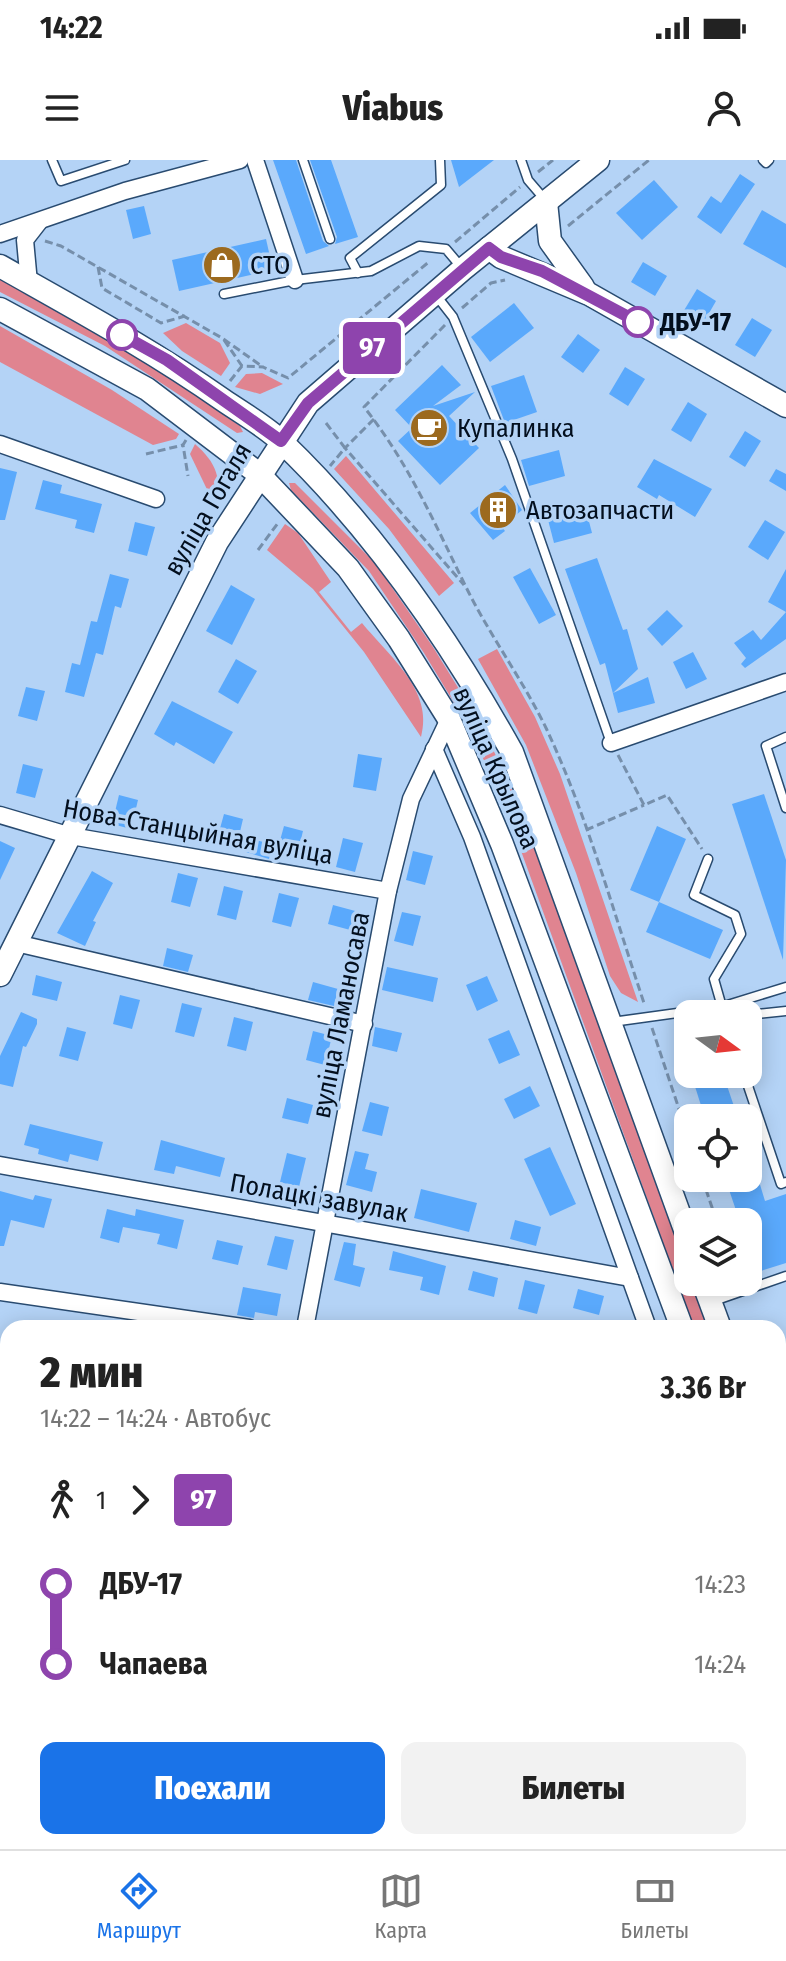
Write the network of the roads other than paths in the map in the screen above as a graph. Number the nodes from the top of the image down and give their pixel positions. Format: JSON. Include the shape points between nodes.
{"nodes":[{"id":1,"x":52,"y":160,"type":"edge"},
{"id":2,"x":125,"y":160,"type":"edge"},
{"id":3,"x":240,"y":160,"type":"edge"},
{"id":4,"x":255,"y":160,"type":"edge"},
{"id":5,"x":303,"y":160,"type":"edge"},
{"id":6,"x":440,"y":160,"type":"edge"},
{"id":7,"x":521,"y":160,"type":"edge"},
{"id":8,"x":598,"y":160,"type":"edge"},
{"id":9,"x":763,"y":160,"type":"edge"},
{"id":10,"x":769,"y":160,"type":"edge"},
{"id":11,"x":546,"y":202,"type":"junction"},
{"id":12,"x":40,"y":221,"type":"junction"},
{"id":13,"x":0,"y":234,"type":"edge"},
{"id":14,"x":330,"y":239,"type":"dead end"},
{"id":15,"x":489,"y":248,"type":"junction"},
{"id":16,"x":0,"y":266,"type":"edge"},
{"id":17,"x":463,"y":269,"type":"junction"},
{"id":18,"x":358,"y":273,"type":"junction"},
{"id":19,"x":295,"y":280,"type":"junction"},
{"id":20,"x":29,"y":283,"type":"junction"},
{"id":21,"x":434,"y":293,"type":"junction"},
{"id":22,"x":224,"y":294,"type":"dead end"},
{"id":23,"x":589,"y":294,"type":"junction"},
{"id":24,"x":0,"y":309,"type":"edge"},
{"id":25,"x":786,"y":406,"type":"edge"},
{"id":26,"x":281,"y":441,"type":"junction"},
{"id":27,"x":0,"y":444,"type":"edge"},
{"id":28,"x":259,"y":474,"type":"junction"},
{"id":29,"x":156,"y":499,"type":"dead end"},
{"id":30,"x":786,"y":682,"type":"edge"},
{"id":31,"x":449,"y":719,"type":"junction"},
{"id":32,"x":786,"y":737,"type":"edge"},
{"id":33,"x":611,"y":743,"type":"joint"},
{"id":34,"x":434,"y":749,"type":"junction"},
{"id":35,"x":786,"y":808,"type":"edge"},
{"id":36,"x":0,"y":815,"type":"edge"},
{"id":37,"x":71,"y":836,"type":"junction"},
{"id":38,"x":708,"y":859,"type":"road end"},
{"id":39,"x":388,"y":891,"type":"junction"},
{"id":40,"x":16,"y":943,"type":"junction"},
{"id":41,"x":0,"y":975,"type":"edge"},
{"id":42,"x":786,"y":987,"type":"edge"},
{"id":43,"x":719,"y":1000,"type":"edge"},
{"id":44,"x":751,"y":1000,"type":"edge"},
{"id":45,"x":786,"y":1011,"type":"edge"},
{"id":46,"x":762,"y":1014,"type":"edge"},
{"id":47,"x":674,"y":1015,"type":"edge"},
{"id":48,"x":612,"y":1022,"type":"junction"},
{"id":49,"x":364,"y":1024,"type":"junction"},
{"id":50,"x":749,"y":1088,"type":"edge"},
{"id":51,"x":0,"y":1165,"type":"edge"},
{"id":52,"x":786,"y":1182,"type":"edge"},
{"id":53,"x":677,"y":1208,"type":"edge"},
{"id":54,"x":326,"y":1224,"type":"junction"},
{"id":55,"x":786,"y":1276,"type":"edge"},
{"id":56,"x":630,"y":1278,"type":"junction"},
{"id":57,"x":762,"y":1281,"type":"edge"},
{"id":58,"x":0,"y":1292,"type":"edge"},
{"id":59,"x":708,"y":1296,"type":"edge"},
{"id":60,"x":194,"y":1320,"type":"edge"},
{"id":61,"x":307,"y":1320,"type":"edge"},
{"id":62,"x":645,"y":1320,"type":"edge"},
{"id":63,"x":679,"y":1320,"type":"edge"},
{"id":64,"x":717,"y":1320,"type":"edge"}],
"edges":[{"from":1,"to":2,"type":"lane","via":[[61,181]]},
{"from":3,"to":12,"type":"street"},
{"from":4,"to":19,"type":"street"},
{"from":5,"to":14,"type":"lane"},
{"from":6,"to":18,"type":"lane","via":[[441,185],[350,258]]},
{"from":7,"to":11,"type":"lane","via":[[528,180]]},
{"from":8,"to":11,"type":"main road","name":"вуліца Гогаля"},
{"from":9,"to":10,"type":"lane"},
{"from":11,"to":15,"type":"main road","name":"вуліца Гогаля"},
{"from":11,"to":23,"type":"main road","via":[[550,241]]},
{"from":12,"to":13,"type":"street"},
{"from":12,"to":20,"type":"street","via":[[27,235]]},
{"from":15,"to":17,"type":"main road","name":"вуліца Гогаля"},
{"from":15,"to":23,"type":"main road"},
{"from":16,"to":20,"type":"main road","name":"вуліца Крылова"},
{"from":17,"to":18,"type":"lane","via":[[446,249],[419,246],[387,265]]},
{"from":17,"to":21,"type":"main road","name":"вуліца Гогаля"},
{"from":18,"to":19,"type":"lane"},
{"from":19,"to":22,"type":"lane"},
{"from":20,"to":26,"type":"main road","name":"вуліца Крылова","via":[[167,360]]},
{"from":21,"to":26,"type":"main road","name":"вуліца Гогаля","via":[[308,403]]},
{"from":21,"to":33,"type":"lane","via":[[453,317],[537,524]]},
{"from":23,"to":25,"type":"main road"},
{"from":24,"to":28,"type":"main road","name":"вуліца Крылова","via":[[147,389]]},
{"from":26,"to":28,"type":"main road","name":"вуліца Гогаля"},
{"from":26,"to":48,"type":"main road","name":"вуліца Крылова","via":[[378,549],[476,688],[512,752]]},
{"from":27,"to":29,"type":"street"},
{"from":28,"to":31,"type":"main road","name":"вуліца Крылова","via":[[348,568]]},
{"from":28,"to":37,"type":"main road","name":"вуліца Гогаля","via":[[217,542]]},
{"from":30,"to":33,"type":"street"},
{"from":31,"to":34,"type":"street","name":"вуліца Ламаносава"},
{"from":31,"to":63,"type":"main road","name":"вуліца Крылова","via":[[508,859]]},
{"from":32,"to":35,"type":"lane","via":[[766,746]]},
{"from":34,"to":39,"type":"street","name":"вуліца Ламаносава","via":[[411,799]]},
{"from":34,"to":56,"type":"street","via":[[472,837]]},
{"from":36,"to":37,"type":"street","name":"Нова-Станцыйная вуліца"},
{"from":37,"to":39,"type":"street","name":"Нова-Станцыйная вуліца"},
{"from":37,"to":40,"type":"main road","name":"вуліца Гогаля"},
{"from":38,"to":43,"type":"lane","via":[[694,895],[735,915],[741,934],[714,979]]},
{"from":39,"to":49,"type":"street","name":"вуліца Ламаносава"},
{"from":40,"to":41,"type":"main road","name":"вуліца Гогаля"},
{"from":40,"to":49,"type":"street"},
{"from":42,"to":44,"type":"lane"},
{"from":45,"to":46,"type":"lane"},
{"from":47,"to":48,"type":"lane"},
{"from":48,"to":53,"type":"main road","name":"вуліца Крылова"},
{"from":49,"to":54,"type":"street","name":"вуліца Ламаносава"},
{"from":50,"to":52,"type":"lane","via":[[781,1184]]},
{"from":51,"to":54,"type":"street","name":"Полацкі завулак"},
{"from":54,"to":56,"type":"street","name":"Полацкі завулак"},
{"from":54,"to":61,"type":"street","name":"вуліца Ламаносава"},
{"from":55,"to":57,"type":"lane"},
{"from":56,"to":62,"type":"street"},
{"from":58,"to":60,"type":"street"},
{"from":59,"to":64,"type":"main road"}]}
